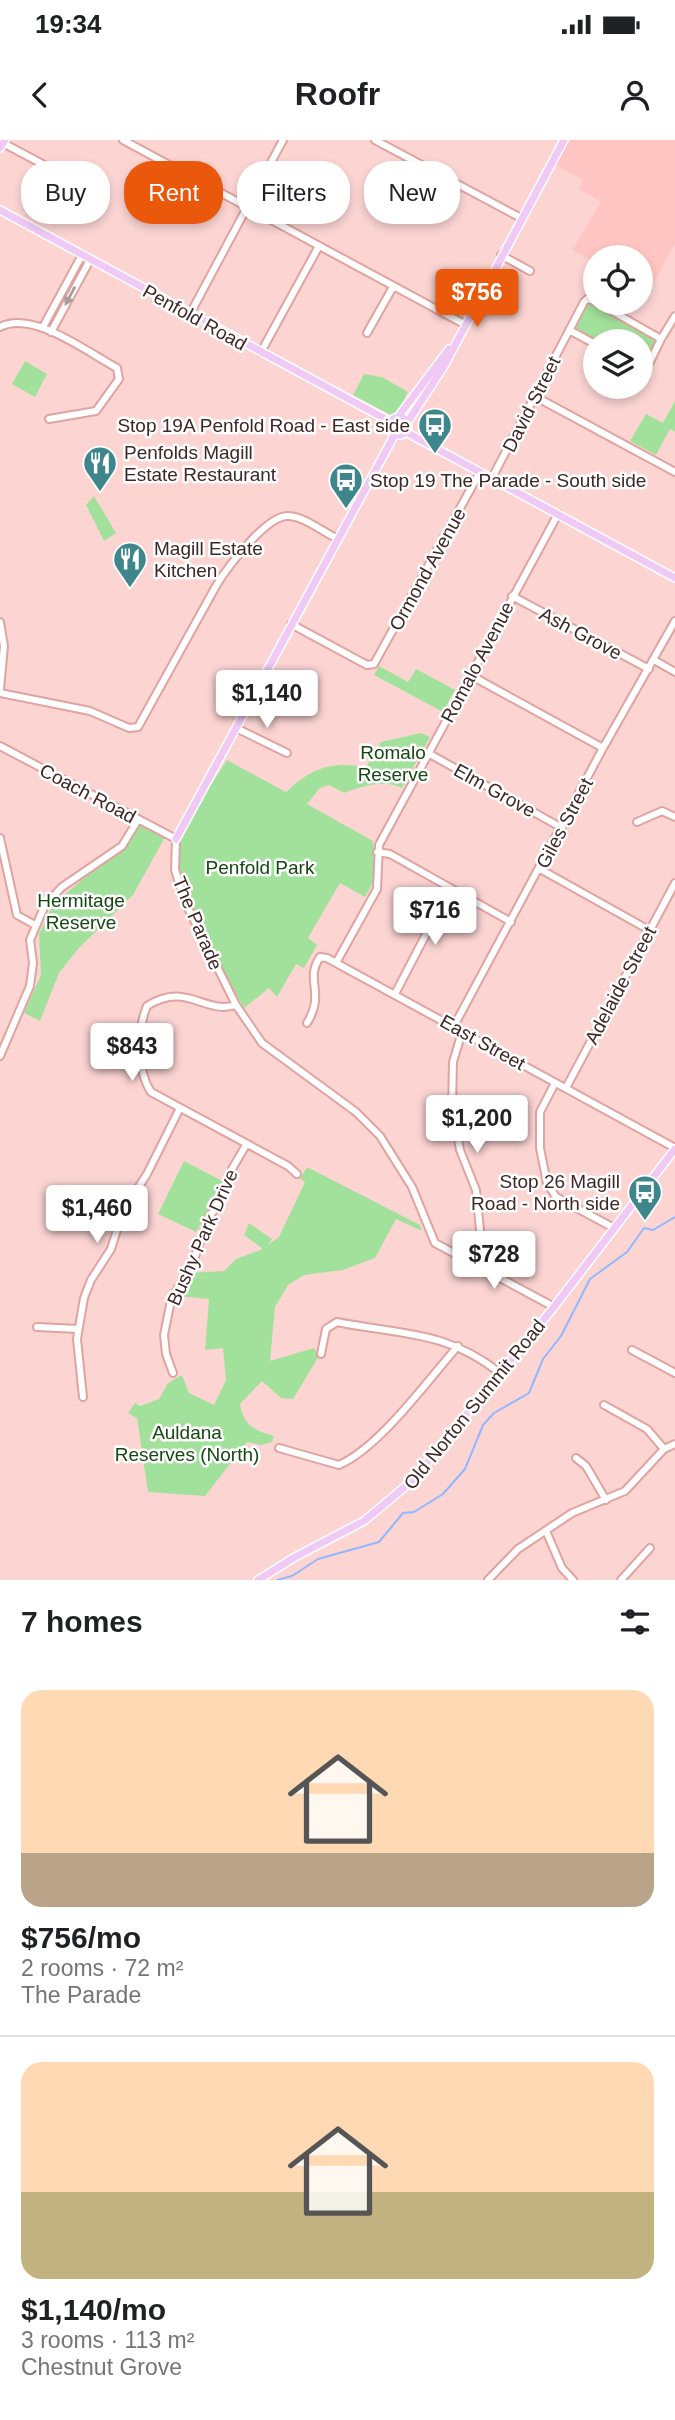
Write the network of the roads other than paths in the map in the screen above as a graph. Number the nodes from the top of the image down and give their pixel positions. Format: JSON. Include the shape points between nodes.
{"nodes":[{"id":1,"x":123,"y":140,"type":"edge"},
{"id":2,"x":283,"y":140,"type":"edge"},
{"id":3,"x":375,"y":140,"type":"edge"},
{"id":4,"x":564,"y":140,"type":"edge"},
{"id":5,"x":2,"y":144,"type":"edge"},
{"id":6,"x":36,"y":161,"type":"edge"},
{"id":7,"x":272,"y":161,"type":"edge"},
{"id":8,"x":237,"y":202,"type":"edge"},
{"id":9,"x":0,"y":211,"type":"edge"},
{"id":10,"x":521,"y":218,"type":"junction"},
{"id":11,"x":238,"y":224,"type":"edge"},
{"id":12,"x":278,"y":224,"type":"edge"},
{"id":13,"x":319,"y":246,"type":"junction"},
{"id":14,"x":82,"y":255,"type":"junction"},
{"id":15,"x":501,"y":255,"type":"junction"},
{"id":16,"x":90,"y":260,"type":"junction"},
{"id":17,"x":530,"y":271,"type":"dead end"},
{"id":18,"x":393,"y":287,"type":"junction"},
{"id":19,"x":583,"y":304,"type":"edge"},
{"id":20,"x":190,"y":314,"type":"junction"},
{"id":21,"x":618,"y":315,"type":"edge"},
{"id":22,"x":675,"y":316,"type":"edge"},
{"id":23,"x":464,"y":324,"type":"junction"},
{"id":24,"x":0,"y":327,"type":"edge"},
{"id":25,"x":43,"y":327,"type":"junction"},
{"id":26,"x":571,"y":331,"type":"junction"},
{"id":27,"x":51,"y":332,"type":"junction"},
{"id":28,"x":367,"y":333,"type":"dead end"},
{"id":29,"x":583,"y":338,"type":"edge"},
{"id":30,"x":661,"y":340,"type":"junction"},
{"id":31,"x":452,"y":346,"type":"junction"},
{"id":32,"x":261,"y":352,"type":"junction"},
{"id":33,"x":653,"y":356,"type":"edge"},
{"id":34,"x":536,"y":397,"type":"junction"},
{"id":35,"x":398,"y":417,"type":"junction"},
{"id":36,"x":49,"y":419,"type":"dead end"},
{"id":37,"x":391,"y":422,"type":"junction"},
{"id":38,"x":407,"y":427,"type":"junction"},
{"id":39,"x":396,"y":435,"type":"junction"},
{"id":40,"x":480,"y":472,"type":"junction"},
{"id":41,"x":675,"y":472,"type":"edge"},
{"id":42,"x":492,"y":478,"type":"junction"},
{"id":43,"x":558,"y":514,"type":"junction"},
{"id":44,"x":338,"y":539,"type":"junction"},
{"id":45,"x":675,"y":578,"type":"edge"},
{"id":46,"x":512,"y":596,"type":"junction"},
{"id":47,"x":675,"y":621,"type":"edge"},
{"id":48,"x":0,"y":622,"type":"edge"},
{"id":49,"x":291,"y":624,"type":"junction"},
{"id":50,"x":654,"y":660,"type":"junction"},
{"id":51,"x":649,"y":669,"type":"junction"},
{"id":52,"x":675,"y":672,"type":"edge"},
{"id":53,"x":470,"y":675,"type":"junction"},
{"id":54,"x":0,"y":691,"type":"edge"},
{"id":55,"x":236,"y":728,"type":"junction"},
{"id":56,"x":0,"y":746,"type":"edge"},
{"id":57,"x":603,"y":748,"type":"junction"},
{"id":58,"x":287,"y":753,"type":"dead end"},
{"id":59,"x":428,"y":753,"type":"junction"},
{"id":60,"x":675,"y":817,"type":"edge"},
{"id":61,"x":138,"y":820,"type":"junction"},
{"id":62,"x":637,"y":822,"type":"dead end"},
{"id":63,"x":562,"y":828,"type":"junction"},
{"id":64,"x":0,"y":838,"type":"edge"},
{"id":65,"x":176,"y":839,"type":"junction"},
{"id":66,"x":377,"y":852,"type":"junction"},
{"id":67,"x":540,"y":869,"type":"junction"},
{"id":68,"x":675,"y":883,"type":"edge"},
{"id":69,"x":450,"y":888,"type":"junction"},
{"id":70,"x":511,"y":922,"type":"junction"},
{"id":71,"x":35,"y":925,"type":"junction"},
{"id":72,"x":649,"y":930,"type":"junction"},
{"id":73,"x":336,"y":963,"type":"junction"},
{"id":74,"x":395,"y":994,"type":"junction"},
{"id":75,"x":236,"y":1005,"type":"junction"},
{"id":76,"x":307,"y":1023,"type":"dead end"},
{"id":77,"x":454,"y":1026,"type":"junction"},
{"id":78,"x":462,"y":1032,"type":"junction"},
{"id":79,"x":0,"y":1056,"type":"edge"},
{"id":80,"x":555,"y":1083,"type":"junction"},
{"id":81,"x":566,"y":1088,"type":"junction"},
{"id":82,"x":180,"y":1108,"type":"junction"},
{"id":83,"x":247,"y":1145,"type":"junction"},
{"id":84,"x":675,"y":1148,"type":"edge"},
{"id":85,"x":297,"y":1174,"type":"dead end"},
{"id":86,"x":614,"y":1228,"type":"junction"},
{"id":87,"x":484,"y":1270,"type":"junction"},
{"id":88,"x":554,"y":1307,"type":"junction"},
{"id":89,"x":37,"y":1327,"type":"dead end"},
{"id":90,"x":79,"y":1329,"type":"junction"},
{"id":91,"x":458,"y":1346,"type":"junction"},
{"id":92,"x":632,"y":1350,"type":"dead end"},
{"id":93,"x":321,"y":1354,"type":"dead end"},
{"id":94,"x":173,"y":1373,"type":"dead end"},
{"id":95,"x":500,"y":1373,"type":"junction"},
{"id":96,"x":675,"y":1373,"type":"edge"},
{"id":97,"x":83,"y":1397,"type":"dead end"},
{"id":98,"x":604,"y":1405,"type":"dead end"},
{"id":99,"x":675,"y":1444,"type":"edge"},
{"id":100,"x":279,"y":1448,"type":"dead end"},
{"id":101,"x":664,"y":1449,"type":"junction"},
{"id":102,"x":576,"y":1458,"type":"dead end"},
{"id":103,"x":606,"y":1500,"type":"junction"},
{"id":104,"x":545,"y":1531,"type":"junction"},
{"id":105,"x":650,"y":1548,"type":"dead end"},
{"id":106,"x":490,"y":1579,"type":"edge"},
{"id":107,"x":258,"y":1580,"type":"edge"},
{"id":108,"x":573,"y":1580,"type":"edge"},
{"id":109,"x":621,"y":1580,"type":"edge"}],
"edges":[{"from":1,"to":8,"type":"street"},
{"from":2,"to":7,"type":"street"},
{"from":3,"to":10,"type":"street"},
{"from":4,"to":10,"type":"main road"},
{"from":5,"to":6,"type":"street"},
{"from":9,"to":14,"type":"main road","name":"Penfold Road"},
{"from":10,"to":15,"type":"main road"},
{"from":11,"to":20,"type":"street"},
{"from":12,"to":13,"type":"street"},
{"from":13,"to":18,"type":"street"},
{"from":13,"to":32,"type":"street"},
{"from":14,"to":16,"type":"main road","name":"Penfold Road"},
{"from":14,"to":25,"type":"street"},
{"from":15,"to":17,"type":"street"},
{"from":15,"to":23,"type":"main road"},
{"from":16,"to":20,"type":"main road","name":"Penfold Road"},
{"from":16,"to":27,"type":"street","one_way":true},
{"from":18,"to":23,"type":"street"},
{"from":18,"to":28,"type":"street"},
{"from":19,"to":26,"type":"street","name":"David Street"},
{"from":20,"to":32,"type":"main road","name":"Penfold Road"},
{"from":21,"to":30,"type":"street"},
{"from":22,"to":30,"type":"street"},
{"from":23,"to":31,"type":"main road"},
{"from":24,"to":25,"type":"street","via":[[15,323]]},
{"from":25,"to":27,"type":"street"},
{"from":26,"to":29,"type":"street"},
{"from":26,"to":34,"type":"street","name":"David Street"},
{"from":27,"to":36,"type":"street","via":[[117,368],[119,379],[96,411]]},
{"from":30,"to":33,"type":"street"},
{"from":31,"to":35,"type":"main road"},
{"from":31,"to":38,"type":"main road"},
{"from":32,"to":37,"type":"main road","name":"Penfold Road"},
{"from":34,"to":41,"type":"street"},
{"from":34,"to":42,"type":"street","name":"David Street"},
{"from":35,"to":37,"type":"main road"},
{"from":35,"to":38,"type":"main road"},
{"from":37,"to":39,"type":"main road"},
{"from":38,"to":39,"type":"main road"},
{"from":38,"to":40,"type":"main road"},
{"from":39,"to":44,"type":"main road","name":"The Parade"},
{"from":40,"to":42,"type":"main road"},
{"from":40,"to":49,"type":"street","name":"Ormond Avenue","via":[[372,665]]},
{"from":42,"to":43,"type":"main road"},
{"from":43,"to":45,"type":"main road"},
{"from":43,"to":46,"type":"street","name":"Romalo Avenue"},
{"from":44,"to":49,"type":"main road","name":"The Parade"},
{"from":44,"to":54,"type":"street","via":[[291,516],[278,518],[257,537],[227,568],[135,728],[90,711]]},
{"from":46,"to":51,"type":"street","name":"Ash Grove"},
{"from":46,"to":53,"type":"street","name":"Romalo Avenue"},
{"from":47,"to":50,"type":"street","name":"Giles Street"},
{"from":48,"to":54,"type":"street","via":[[4,646]]},
{"from":49,"to":55,"type":"main road","name":"The Parade"},
{"from":50,"to":51,"type":"street","name":"Giles Street"},
{"from":50,"to":52,"type":"street"},
{"from":51,"to":57,"type":"street","name":"Giles Street"},
{"from":53,"to":57,"type":"street"},
{"from":53,"to":59,"type":"street","name":"Romalo Avenue"},
{"from":55,"to":58,"type":"street"},
{"from":55,"to":65,"type":"main road","name":"The Parade"},
{"from":56,"to":61,"type":"street","name":"Coach Road"},
{"from":57,"to":63,"type":"street","name":"Giles Street"},
{"from":59,"to":63,"type":"street","name":"Elm Grove"},
{"from":59,"to":66,"type":"street","name":"Romalo Avenue"},
{"from":60,"to":62,"type":"street","via":[[662,811]]},
{"from":61,"to":65,"type":"street","name":"Coach Road"},
{"from":61,"to":71,"type":"street","via":[[122,846],[62,887]]},
{"from":63,"to":67,"type":"street","name":"Giles Street"},
{"from":64,"to":71,"type":"street","via":[[17,915]]},
{"from":65,"to":75,"type":"street","name":"The Parade","via":[[175,870],[186,904]]},
{"from":66,"to":69,"type":"street","via":[[390,854]]},
{"from":66,"to":73,"type":"street","name":"Romalo Avenue","via":[[377,889]]},
{"from":67,"to":70,"type":"street","name":"Giles Street"},
{"from":67,"to":72,"type":"street"},
{"from":68,"to":72,"type":"street","name":"Adelaide Street"},
{"from":69,"to":70,"type":"street"},
{"from":69,"to":74,"type":"street"},
{"from":70,"to":77,"type":"street","name":"Giles Street"},
{"from":71,"to":79,"type":"street","via":[[30,940],[30,986]]},
{"from":72,"to":81,"type":"street","name":"Adelaide Street"},
{"from":73,"to":74,"type":"street","name":"East Street"},
{"from":73,"to":76,"type":"street","name":"East Street","via":[[320,957],[315,965],[317,1003]]},
{"from":74,"to":77,"type":"street","name":"East Street"},
{"from":75,"to":82,"type":"street","via":[[178,995],[147,1006],[140,1033],[146,1084],[151,1092]]},
{"from":75,"to":87,"type":"street","name":"The Parade","via":[[262,1043],[356,1112],[380,1136],[412,1187],[431,1238]]},
{"from":77,"to":78,"type":"street","name":"East Street"},
{"from":78,"to":80,"type":"street","name":"East Street"},
{"from":78,"to":87,"type":"street","via":[[453,1062],[452,1107],[460,1150],[476,1190]]},
{"from":80,"to":81,"type":"street","name":"East Street"},
{"from":80,"to":86,"type":"street","via":[[540,1112],[540,1148],[547,1183],[556,1197]]},
{"from":81,"to":84,"type":"street","name":"East Street"},
{"from":82,"to":83,"type":"street"},
{"from":82,"to":90,"type":"street","via":[[123,1211],[111,1250],[91,1280]]},
{"from":83,"to":85,"type":"street"},
{"from":83,"to":94,"type":"street","name":"Bushy Park Drive","via":[[171,1300],[164,1335]]},
{"from":84,"to":86,"type":"main road","name":"Old Norton Summit Road"},
{"from":86,"to":88,"type":"main road","name":"Old Norton Summit Road"},
{"from":87,"to":88,"type":"street"},
{"from":88,"to":95,"type":"main road","name":"Old Norton Summit Road"},
{"from":89,"to":90,"type":"street"},
{"from":90,"to":97,"type":"street"},
{"from":91,"to":93,"type":"street","via":[[407,1332],[337,1322],[326,1329]]},
{"from":91,"to":95,"type":"street"},
{"from":91,"to":100,"type":"street","via":[[354,1459],[339,1465]]},
{"from":92,"to":96,"type":"street"},
{"from":95,"to":107,"type":"main road","name":"Old Norton Summit Road","via":[[396,1497],[364,1521]]},
{"from":98,"to":101,"type":"street","via":[[647,1429]]},
{"from":99,"to":101,"type":"street"},
{"from":101,"to":103,"type":"street","via":[[625,1491]]},
{"from":102,"to":103,"type":"street"},
{"from":103,"to":104,"type":"street","via":[[572,1513]]},
{"from":104,"to":106,"type":"street","via":[[518,1549]]},
{"from":104,"to":108,"type":"street","via":[[562,1569]]},
{"from":105,"to":109,"type":"street"}]}
